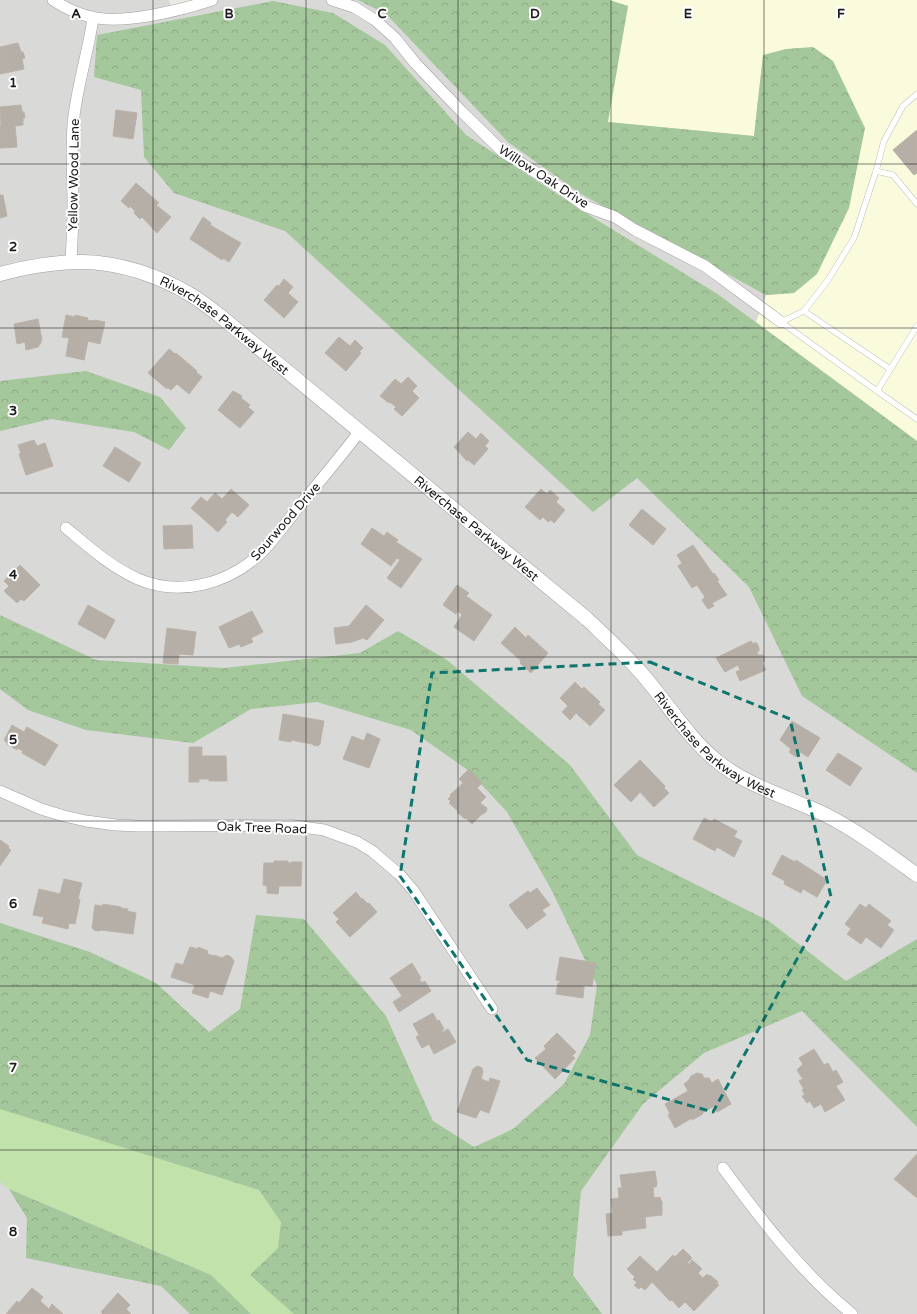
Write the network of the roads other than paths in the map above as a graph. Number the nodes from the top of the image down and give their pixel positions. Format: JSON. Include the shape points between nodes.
{"nodes":[{"id":1,"x":53,"y":0,"type":"edge"},
{"id":2,"x":212,"y":0,"type":"edge"},
{"id":3,"x":332,"y":0,"type":"edge"},
{"id":4,"x":93,"y":18,"type":"junction"},
{"id":5,"x":917,"y":94,"type":"edge"},
{"id":6,"x":876,"y":171,"type":"junction"},
{"id":7,"x":917,"y":204,"type":"edge"},
{"id":8,"x":72,"y":262,"type":"junction"},
{"id":9,"x":0,"y":274,"type":"edge"},
{"id":10,"x":804,"y":311,"type":"junction"},
{"id":11,"x":781,"y":322,"type":"junction"},
{"id":12,"x":917,"y":327,"type":"edge"},
{"id":13,"x":890,"y":369,"type":"junction"},
{"id":14,"x":876,"y":391,"type":"junction"},
{"id":15,"x":917,"y":419,"type":"edge"},
{"id":16,"x":360,"y":431,"type":"junction"},
{"id":17,"x":66,"y":528,"type":"dead end"},
{"id":18,"x":0,"y":791,"type":"edge"},
{"id":19,"x":917,"y":875,"type":"edge"},
{"id":20,"x":492,"y":1009,"type":"dead end"},
{"id":21,"x":724,"y":1168,"type":"dead end"},
{"id":22,"x":852,"y":1314,"type":"edge"}],
"edges":[{"from":1,"to":4,"type":"street","via":[[69,10]]},
{"from":2,"to":4,"type":"street","via":[[138,17]]},
{"from":3,"to":11,"type":"street","name":"Willow Oak Drive","via":[[354,7],[375,20],[503,152],[585,206],[616,217],[635,230],[705,266]]},
{"from":4,"to":8,"type":"street","name":"Yellow Wood Lane","via":[[81,70],[73,124]]},
{"from":5,"to":6,"type":"lane","via":[[904,106],[884,141]]},
{"from":6,"to":7,"type":"lane","via":[[893,175]]},
{"from":6,"to":10,"type":"lane","via":[[854,238],[822,289]]},
{"from":8,"to":9,"type":"street","name":"Riverchase Parkway West"},
{"from":8,"to":16,"type":"street","name":"Riverchase Parkway West","via":[[132,270],[163,280],[192,296],[219,315]]},
{"from":10,"to":11,"type":"lane"},
{"from":10,"to":13,"type":"lane"},
{"from":11,"to":14,"type":"lane"},
{"from":12,"to":13,"type":"lane"},
{"from":13,"to":14,"type":"lane"},
{"from":14,"to":15,"type":"lane"},
{"from":16,"to":17,"type":"street","name":"Sourwood Drive","via":[[262,552],[235,573],[221,580],[186,587],[165,587],[139,580],[106,561]]},
{"from":16,"to":19,"type":"street","name":"Riverchase Parkway West","via":[[587,619],[628,658],[697,743],[718,763],[760,786],[842,823]]},
{"from":18,"to":20,"type":"street","name":"Oak Tree Road","via":[[41,809],[86,821],[139,826],[288,825],[324,830],[357,842],[386,862],[413,890]]},
{"from":21,"to":22,"type":"street","via":[[783,1247]]}]}
